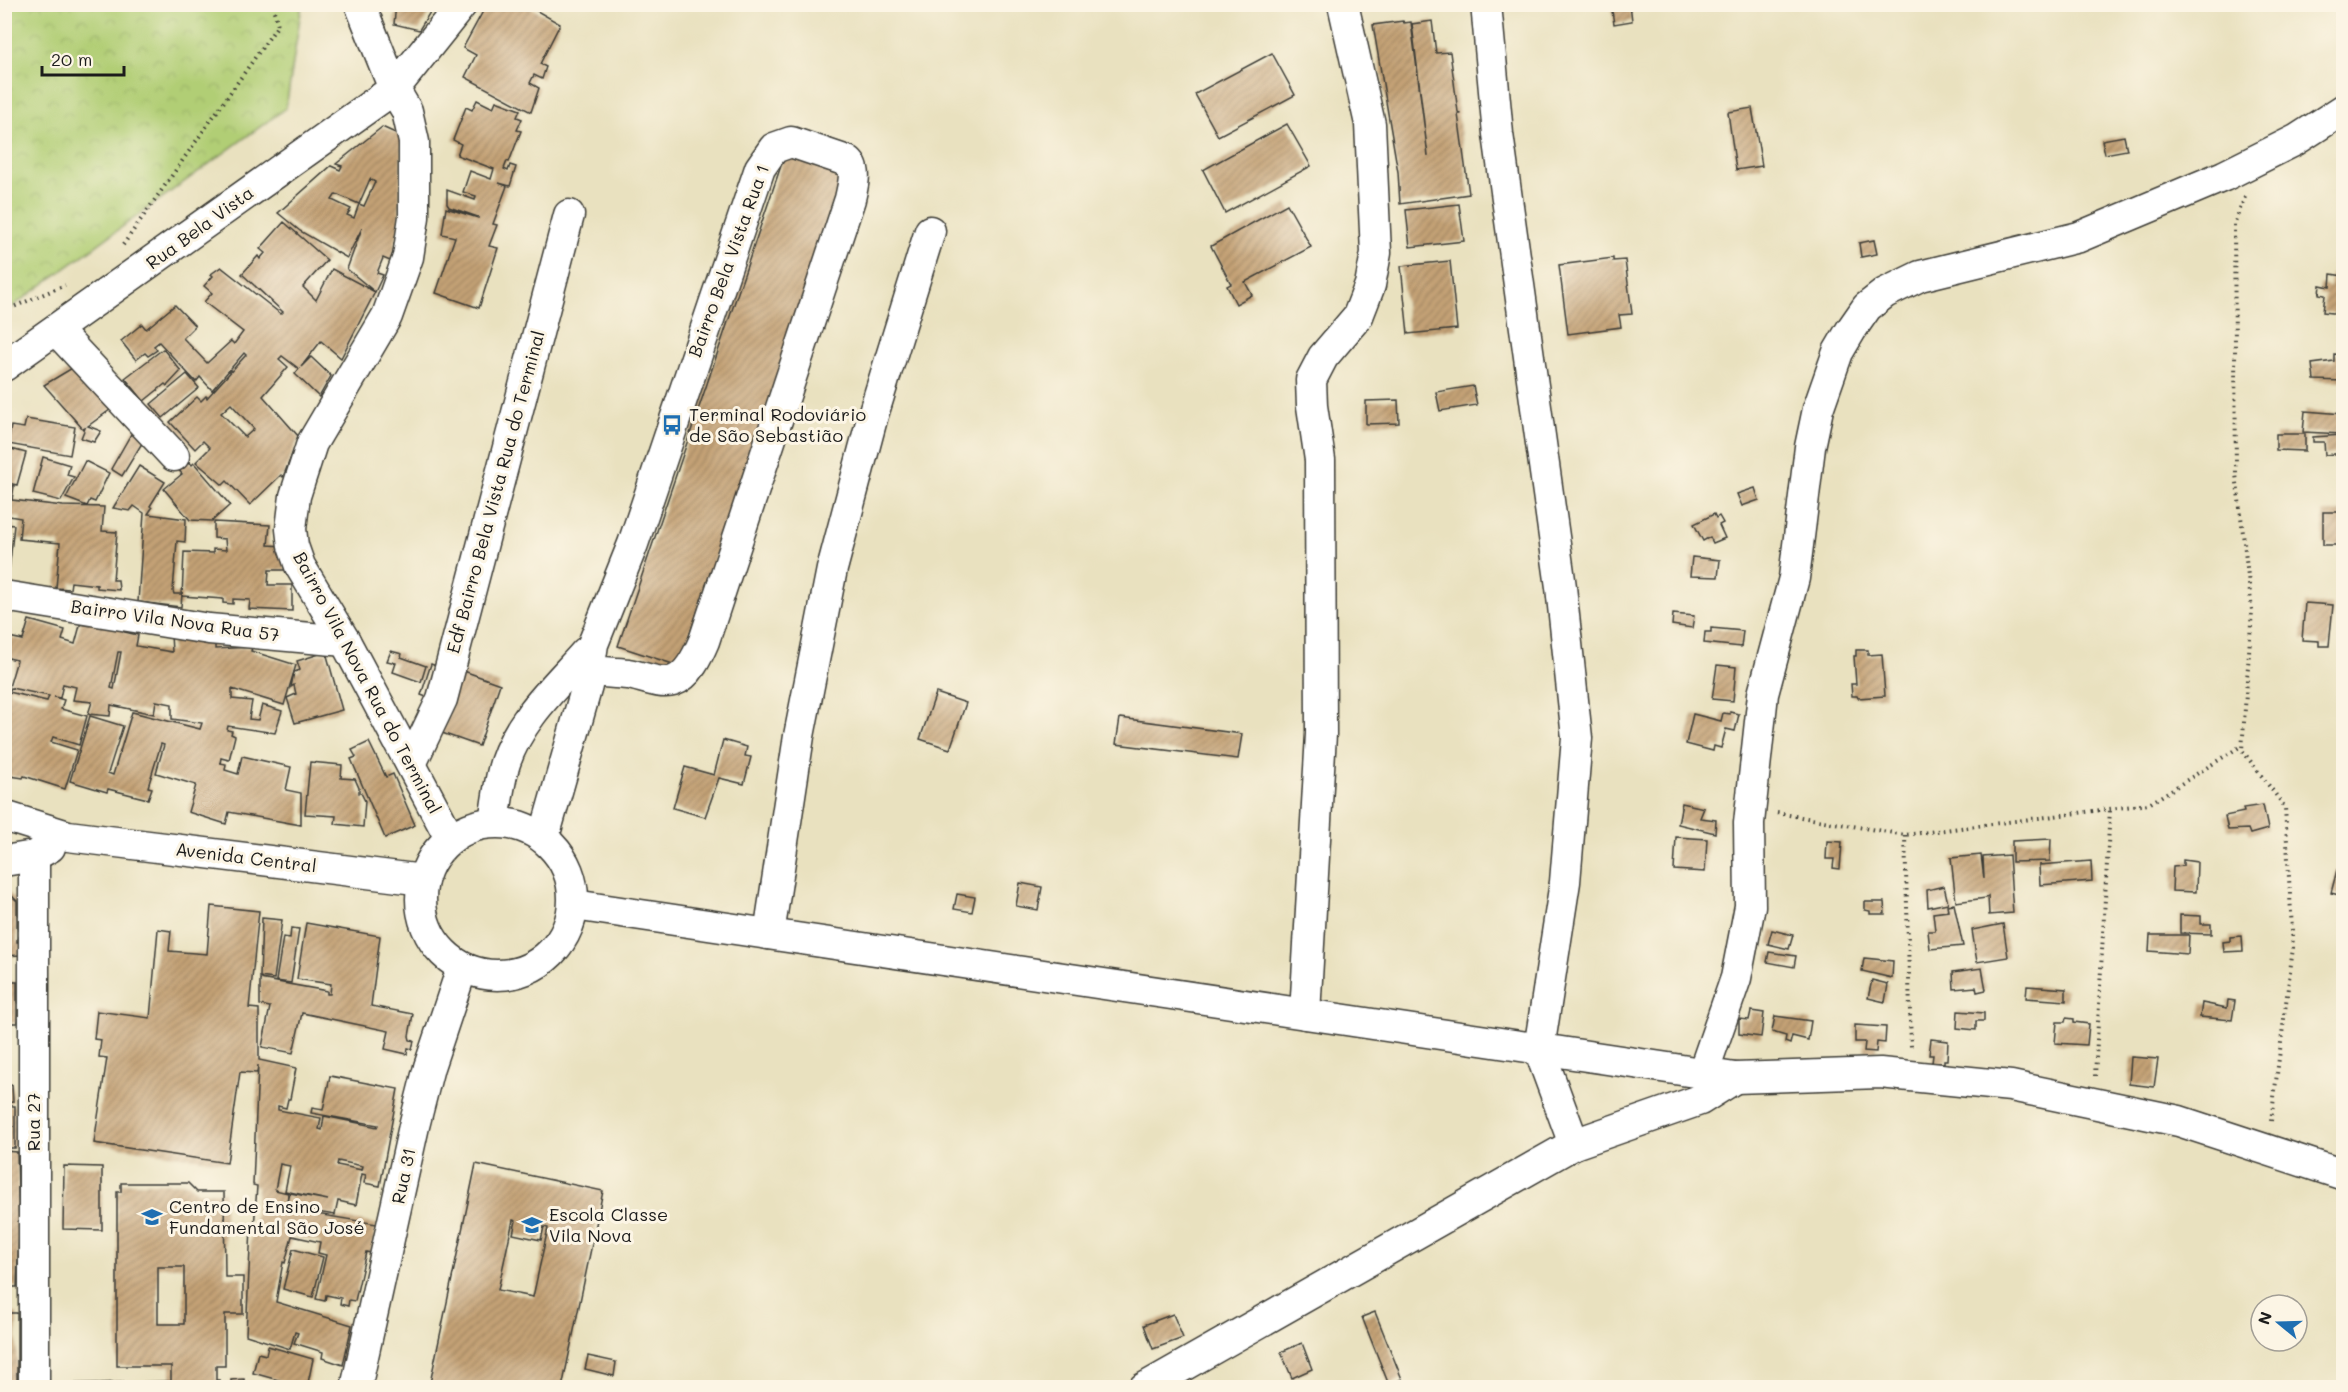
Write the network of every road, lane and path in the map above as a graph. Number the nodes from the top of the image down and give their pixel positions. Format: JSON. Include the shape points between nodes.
{"nodes":[{"id":1,"x":272,"y":4,"type":"edge"},
{"id":2,"x":360,"y":4,"type":"edge"},
{"id":3,"x":462,"y":4,"type":"edge"},
{"id":4,"x":1343,"y":4,"type":"edge"},
{"id":5,"x":1486,"y":4,"type":"edge"},
{"id":6,"x":394,"y":89,"type":"junction"},
{"id":7,"x":2343,"y":109,"type":"edge"},
{"id":8,"x":2261,"y":158,"type":"junction"},
{"id":9,"x":568,"y":215,"type":"dead end"},
{"id":10,"x":930,"y":231,"type":"dead end"},
{"id":11,"x":122,"y":247,"type":"dead end"},
{"id":12,"x":67,"y":284,"type":"dead end"},
{"id":13,"x":4,"y":312,"type":"edge"},
{"id":14,"x":57,"y":331,"type":"junction"},
{"id":15,"x":4,"y":366,"type":"edge"},
{"id":16,"x":174,"y":456,"type":"dead end"},
{"id":17,"x":4,"y":596,"type":"edge"},
{"id":18,"x":345,"y":641,"type":"junction"},
{"id":19,"x":585,"y":661,"type":"junction"},
{"id":20,"x":2242,"y":746,"type":"junction"},
{"id":21,"x":411,"y":764,"type":"junction"},
{"id":22,"x":1750,"y":808,"type":"junction"},
{"id":23,"x":2110,"y":809,"type":"junction"},
{"id":24,"x":4,"y":816,"type":"edge"},
{"id":25,"x":494,"y":822,"type":"junction"},
{"id":26,"x":1905,"y":835,"type":"junction"},
{"id":27,"x":68,"y":836,"type":"junction"},
{"id":28,"x":544,"y":837,"type":"junction"},
{"id":29,"x":450,"y":838,"type":"junction"},
{"id":30,"x":34,"y":856,"type":"junction"},
{"id":31,"x":4,"y":861,"type":"edge"},
{"id":32,"x":423,"y":879,"type":"junction"},
{"id":33,"x":574,"y":905,"type":"junction"},
{"id":34,"x":769,"y":934,"type":"junction"},
{"id":35,"x":462,"y":968,"type":"junction"},
{"id":36,"x":1305,"y":1014,"type":"junction"},
{"id":37,"x":1539,"y":1049,"type":"junction"},
{"id":38,"x":1703,"y":1073,"type":"junction"},
{"id":39,"x":1912,"y":1076,"type":"junction"},
{"id":40,"x":1735,"y":1078,"type":"junction"},
{"id":41,"x":2094,"y":1104,"type":"junction"},
{"id":42,"x":1574,"y":1144,"type":"junction"},
{"id":43,"x":2267,"y":1150,"type":"junction"},
{"id":44,"x":2343,"y":1174,"type":"edge"},
{"id":45,"x":34,"y":1388,"type":"edge"},
{"id":46,"x":356,"y":1388,"type":"edge"},
{"id":47,"x":1144,"y":1388,"type":"edge"}],
"edges":[{"from":1,"to":11,"type":"path","via":[[278,25]]},
{"from":2,"to":6,"type":"street","name":"Bairro Vila Nova Rua do Terminal"},
{"from":3,"to":6,"type":"street","name":"Rua Bela Vista"},
{"from":4,"to":36,"type":"street","via":[[1370,124],[1376,253],[1370,285],[1358,316],[1323,357],[1311,380],[1320,460],[1321,734]]},
{"from":5,"to":37,"type":"street","via":[[1498,134],[1561,587],[1577,738],[1565,882]]},
{"from":6,"to":14,"type":"street","name":"Rua Bela Vista"},
{"from":6,"to":18,"type":"street","name":"Bairro Vila Nova Rua do Terminal","via":[[407,111],[414,142],[414,217],[408,257],[387,316],[312,443],[292,513],[293,546],[300,566]]},
{"from":7,"to":8,"type":"street"},
{"from":8,"to":20,"type":"path","via":[[2234,224],[2236,474],[2252,610]]},
{"from":8,"to":22,"type":"street","via":[[2079,237],[1920,276],[1867,307],[1838,352],[1818,409],[1794,578],[1763,694]]},
{"from":9,"to":21,"type":"street","name":"Edf Bairro Bela Vista Rua do Terminal","via":[[442,699]]},
{"from":10,"to":34,"type":"street","via":[[873,415],[832,569],[799,736]]},
{"from":12,"to":13,"type":"path"},
{"from":14,"to":15,"type":"street","name":"Rua Bela Vista"},
{"from":14,"to":16,"type":"street"},
{"from":17,"to":18,"type":"street","name":"Bairro Vila Nova Rua 57","via":[[209,629]]},
{"from":18,"to":21,"type":"street","name":"Bairro Vila Nova Rua do Terminal"},
{"from":19,"to":19,"type":"street","name":"Bairro Bela Vista Rua 1","via":[[667,682],[675,680],[695,660],[850,199],[854,170],[847,161],[791,142],[774,147],[760,168],[633,544]]},
{"from":19,"to":25,"type":"street","via":[[545,697],[518,733],[505,764]]},
{"from":19,"to":28,"type":"street","via":[[572,742]]},
{"from":20,"to":23,"type":"path","via":[[2149,804]]},
{"from":20,"to":43,"type":"path","via":[[2285,807],[2293,948]]},
{"from":21,"to":29,"type":"street","name":"Bairro Vila Nova Rua do Terminal"},
{"from":22,"to":26,"type":"path"},
{"from":22,"to":38,"type":"street","via":[[1748,916],[1736,978]]},
{"from":23,"to":26,"type":"path"},
{"from":23,"to":41,"type":"path"},
{"from":24,"to":27,"type":"street","name":"Avenida Central"},
{"from":25,"to":28,"type":"street","via":[[520,825]]},
{"from":25,"to":29,"type":"street","via":[[471,827]]},
{"from":26,"to":39,"type":"path"},
{"from":27,"to":30,"type":"street"},
{"from":27,"to":32,"type":"street","name":"Avenida Central"},
{"from":28,"to":33,"type":"street","via":[[568,867]]},
{"from":29,"to":32,"type":"street","via":[[433,856]]},
{"from":30,"to":31,"type":"street"},
{"from":30,"to":45,"type":"street","name":"Rua 27"},
{"from":32,"to":35,"type":"street","via":[[421,906],[427,931],[441,952]]},
{"from":33,"to":34,"type":"street"},
{"from":33,"to":35,"type":"street","via":[[569,928],[556,949],[538,965],[501,976],[481,975]]},
{"from":34,"to":36,"type":"street"},
{"from":35,"to":46,"type":"street","name":"Rua 31","via":[[416,1116]]},
{"from":36,"to":37,"type":"street"},
{"from":37,"to":38,"type":"street"},
{"from":37,"to":42,"type":"street"},
{"from":38,"to":40,"type":"street"},
{"from":39,"to":40,"type":"street","via":[[1880,1073]]},
{"from":39,"to":41,"type":"street","via":[[2011,1086]]},
{"from":40,"to":42,"type":"street","via":[[1700,1100]]},
{"from":41,"to":43,"type":"street","via":[[2179,1121]]},
{"from":42,"to":47,"type":"street"},
{"from":43,"to":44,"type":"street"}]}
